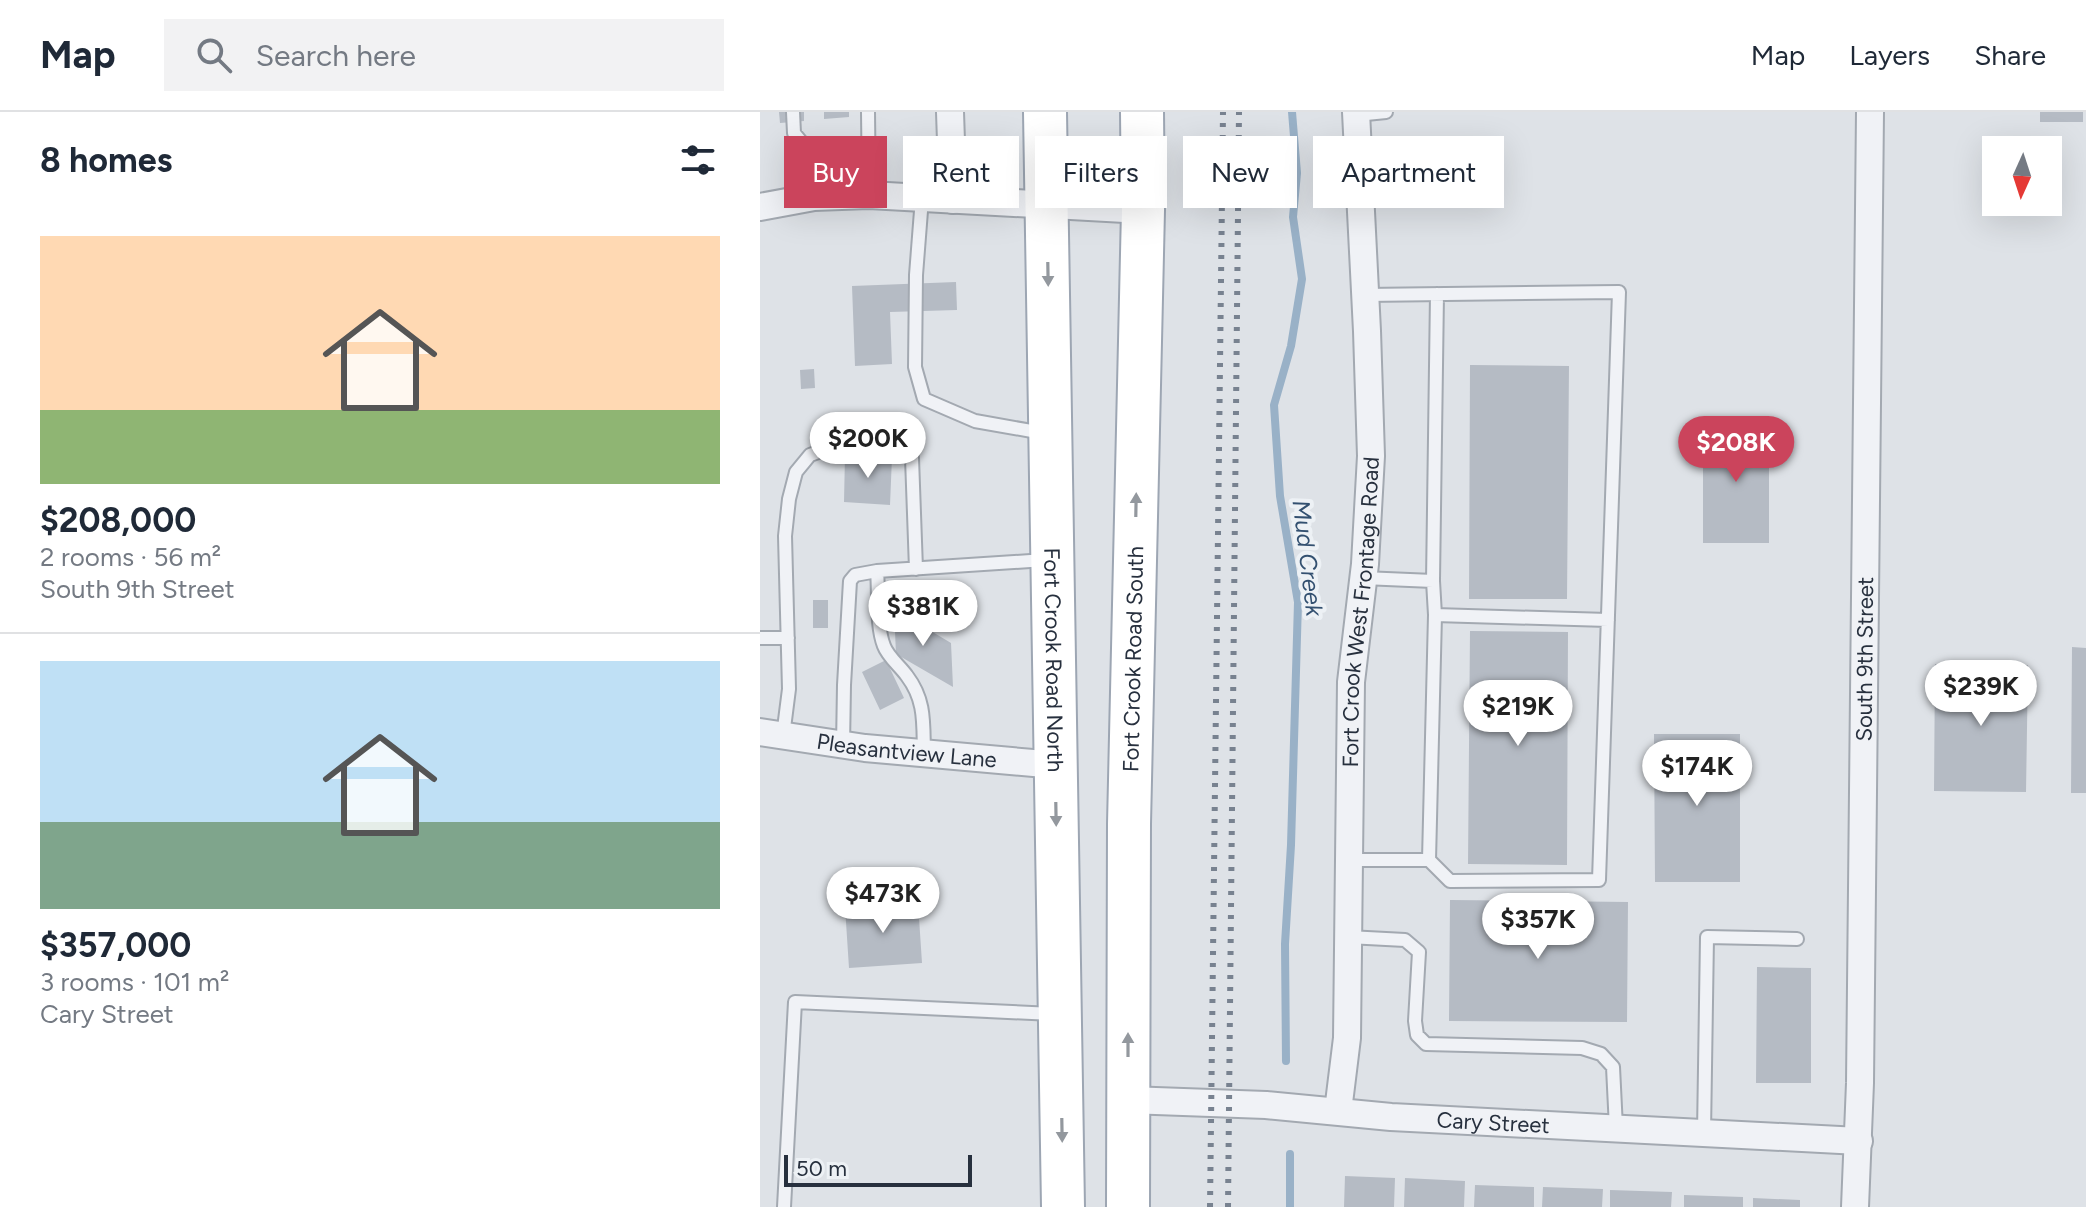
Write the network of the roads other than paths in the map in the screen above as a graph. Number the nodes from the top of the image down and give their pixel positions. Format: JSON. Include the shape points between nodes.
{"nodes":[{"id":1,"x":793,"y":112,"type":"edge"},
{"id":2,"x":868,"y":112,"type":"edge"},
{"id":3,"x":950,"y":112,"type":"edge"},
{"id":4,"x":1045,"y":112,"type":"edge"},
{"id":5,"x":1142,"y":112,"type":"edge"},
{"id":6,"x":1386,"y":112,"type":"edge"},
{"id":7,"x":1870,"y":112,"type":"edge"},
{"id":8,"x":1356,"y":113,"type":"edge"},
{"id":9,"x":796,"y":136,"type":"edge"},
{"id":10,"x":868,"y":136,"type":"edge"},
{"id":11,"x":951,"y":136,"type":"edge"},
{"id":12,"x":1046,"y":136,"type":"edge"},
{"id":13,"x":784,"y":203,"type":"edge"},
{"id":14,"x":760,"y":207,"type":"edge"},
{"id":15,"x":921,"y":208,"type":"edge"},
{"id":16,"x":1047,"y":208,"type":"edge"},
{"id":17,"x":1095,"y":208,"type":"edge"},
{"id":18,"x":1143,"y":210,"type":"junction"},
{"id":19,"x":1437,"y":294,"type":"junction"},
{"id":20,"x":1365,"y":295,"type":"junction"},
{"id":21,"x":1050,"y":434,"type":"junction"},
{"id":22,"x":1052,"y":560,"type":"junction"},
{"id":23,"x":916,"y":569,"type":"junction"},
{"id":24,"x":877,"y":571,"type":"junction"},
{"id":25,"x":1363,"y":578,"type":"junction"},
{"id":26,"x":1433,"y":581,"type":"junction"},
{"id":27,"x":1435,"y":615,"type":"junction"},
{"id":28,"x":1608,"y":620,"type":"junction"},
{"id":29,"x":760,"y":638,"type":"edge"},
{"id":30,"x":788,"y":638,"type":"junction"},
{"id":31,"x":772,"y":734,"type":"edge"},
{"id":32,"x":843,"y":746,"type":"junction"},
{"id":33,"x":924,"y":754,"type":"junction"},
{"id":34,"x":1056,"y":765,"type":"junction"},
{"id":35,"x":1349,"y":860,"type":"junction"},
{"id":36,"x":1429,"y":860,"type":"junction"},
{"id":37,"x":1348,"y":937,"type":"junction"},
{"id":38,"x":1797,"y":939,"type":"dead end"},
{"id":39,"x":1059,"y":1014,"type":"junction"},
{"id":40,"x":1128,"y":1100,"type":"junction"},
{"id":41,"x":1338,"y":1111,"type":"junction"},
{"id":42,"x":1616,"y":1128,"type":"junction"},
{"id":43,"x":1704,"y":1133,"type":"junction"},
{"id":44,"x":1859,"y":1141,"type":"junction"},
{"id":45,"x":784,"y":1207,"type":"edge"},
{"id":46,"x":1063,"y":1207,"type":"edge"},
{"id":47,"x":1128,"y":1207,"type":"edge"},
{"id":48,"x":1855,"y":1207,"type":"edge"}],
"edges":[{"from":1,"to":9,"type":"lane"},
{"from":2,"to":10,"type":"lane"},
{"from":3,"to":11,"type":"street"},
{"from":4,"to":12,"type":"main road","name":"Fort Crook Road North"},
{"from":5,"to":18,"type":"main road","name":"Fort Crook Road South"},
{"from":6,"to":8,"type":"lane"},
{"from":7,"to":44,"type":"street","name":"South 9th Street"},
{"from":8,"to":20,"type":"street","name":"Fort Crook West Frontage Road"},
{"from":13,"to":14,"type":"street"},
{"from":15,"to":21,"type":"lane","via":[[915,367],[924,399],[975,421]]},
{"from":16,"to":21,"type":"main road","name":"Fort Crook Road North","one_way":true},
{"from":17,"to":18,"type":"street"},
{"from":40,"to":18,"type":"main road","name":"Fort Crook Road South","one_way":true},
{"from":19,"to":20,"type":"lane"},
{"from":19,"to":26,"type":"lane"},
{"from":19,"to":28,"type":"lane","via":[[1619,292]]},
{"from":20,"to":25,"type":"street","name":"Fort Crook West Frontage Road","via":[[1371,456]]},
{"from":21,"to":22,"type":"main road","name":"Fort Crook Road North"},
{"from":22,"to":23,"type":"lane"},
{"from":22,"to":34,"type":"main road","name":"Fort Crook Road North"},
{"from":23,"to":24,"type":"lane"},
{"from":23,"to":30,"type":"lane","via":[[912,458],[901,450],[829,448],[810,455],[796,472],[789,499]]},
{"from":24,"to":32,"type":"lane","via":[[850,581]]},
{"from":24,"to":33,"type":"lane","via":[[885,650],[919,693]]},
{"from":25,"to":26,"type":"lane"},
{"from":25,"to":35,"type":"street","name":"Fort Crook West Frontage Road","via":[[1351,682]]},
{"from":26,"to":27,"type":"lane"},
{"from":27,"to":28,"type":"lane"},
{"from":27,"to":36,"type":"lane"},
{"from":28,"to":36,"type":"lane","via":[[1599,880],[1450,881]]},
{"from":29,"to":30,"type":"lane"},
{"from":30,"to":31,"type":"lane","via":[[789,689]]},
{"from":31,"to":32,"type":"street","name":"Pleasantview Lane"},
{"from":32,"to":33,"type":"street","name":"Pleasantview Lane"},
{"from":33,"to":34,"type":"street","name":"Pleasantview Lane"},
{"from":34,"to":39,"type":"main road","name":"Fort Crook Road North","one_way":true},
{"from":35,"to":36,"type":"lane"},
{"from":35,"to":37,"type":"street","name":"Fort Crook West Frontage Road"},
{"from":37,"to":41,"type":"street","name":"Fort Crook West Frontage Road","via":[[1347,1038]]},
{"from":37,"to":42,"type":"lane","via":[[1405,940],[1419,952],[1415,1021],[1417,1035],[1426,1044],[1582,1048],[1601,1054],[1613,1067]]},
{"from":38,"to":43,"type":"lane","via":[[1707,937]]},
{"from":39,"to":45,"type":"lane","via":[[795,1002]]},
{"from":39,"to":46,"type":"main road","name":"Fort Crook Road North","one_way":true},
{"from":40,"to":41,"type":"street","name":"Cary Street"},
{"from":40,"to":47,"type":"main road","name":"Fort Crook Road South"},
{"from":41,"to":42,"type":"street","name":"Cary Street"},
{"from":42,"to":43,"type":"street","name":"Cary Street"},
{"from":43,"to":44,"type":"street","name":"Cary Street"},
{"from":44,"to":48,"type":"street","name":"South 9th Street"}]}
